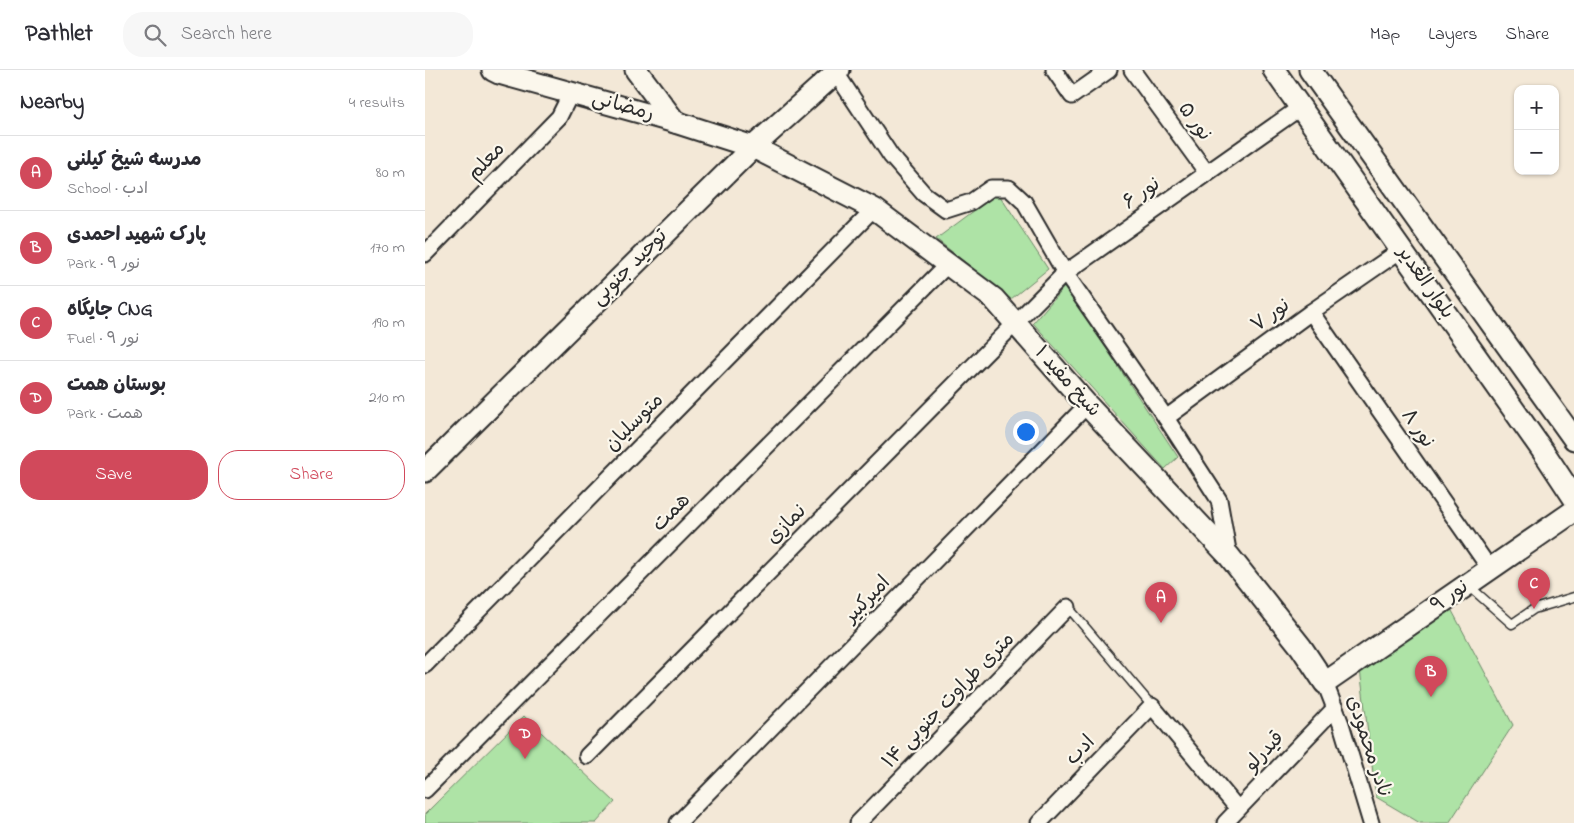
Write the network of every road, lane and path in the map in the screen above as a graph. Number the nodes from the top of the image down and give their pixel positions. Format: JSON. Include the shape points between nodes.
{"nodes":[{"id":1,"x":493,"y":70,"type":"edge"},
{"id":2,"x":636,"y":70,"type":"edge"},
{"id":3,"x":1054,"y":70,"type":"edge"},
{"id":4,"x":1109,"y":70,"type":"edge"},
{"id":5,"x":1133,"y":70,"type":"edge"},
{"id":6,"x":1274,"y":70,"type":"edge"},
{"id":7,"x":1310,"y":70,"type":"edge"},
{"id":8,"x":837,"y":71,"type":"edge"},
{"id":9,"x":571,"y":93,"type":"junction"},
{"id":10,"x":1301,"y":107,"type":"junction"},
{"id":11,"x":675,"y":122,"type":"junction"},
{"id":12,"x":753,"y":147,"type":"junction"},
{"id":13,"x":1207,"y":173,"type":"junction"},
{"id":14,"x":874,"y":209,"type":"junction"},
{"id":15,"x":1401,"y":250,"type":"junction"},
{"id":16,"x":425,"y":254,"type":"edge"},
{"id":17,"x":948,"y":264,"type":"junction"},
{"id":18,"x":1065,"y":273,"type":"junction"},
{"id":19,"x":1311,"y":312,"type":"junction"},
{"id":20,"x":1015,"y":323,"type":"junction"},
{"id":21,"x":1087,"y":405,"type":"junction"},
{"id":22,"x":1166,"y":418,"type":"junction"},
{"id":23,"x":1574,"y":439,"type":"edge"},
{"id":24,"x":425,"y":471,"type":"edge"},
{"id":25,"x":1574,"y":498,"type":"edge"},
{"id":26,"x":1574,"y":511,"type":"edge"},
{"id":27,"x":1229,"y":556,"type":"junction"},
{"id":28,"x":1490,"y":569,"type":"junction"},
{"id":29,"x":1467,"y":585,"type":"junction"},
{"id":30,"x":1574,"y":597,"type":"edge"},
{"id":31,"x":1068,"y":606,"type":"joint"},
{"id":32,"x":425,"y":665,"type":"edge"},
{"id":33,"x":1325,"y":683,"type":"junction"},
{"id":34,"x":1152,"y":706,"type":"junction"},
{"id":35,"x":1335,"y":708,"type":"junction"},
{"id":36,"x":587,"y":756,"type":"dead end"},
{"id":37,"x":425,"y":790,"type":"edge"},
{"id":38,"x":1238,"y":809,"type":"junction"},
{"id":39,"x":678,"y":823,"type":"edge"},
{"id":40,"x":858,"y":823,"type":"edge"},
{"id":41,"x":1039,"y":823,"type":"edge"},
{"id":42,"x":1225,"y":823,"type":"edge"},
{"id":43,"x":1371,"y":823,"type":"edge"}],
"edges":[{"from":1,"to":9,"type":"street","name":"رمضانی"},
{"from":2,"to":11,"type":"street"},
{"from":3,"to":4,"type":"street","via":[[1072,96]]},
{"from":5,"to":13,"type":"street","name":"نور ۵"},
{"from":6,"to":10,"type":"street","name":"بلوار الغدیر"},
{"from":7,"to":23,"type":"street","name":"بلوار الغدیر"},
{"from":8,"to":12,"type":"street","name":"توحید جنوبی"},
{"from":8,"to":18,"type":"street","via":[[891,156],[924,194],[945,210],[971,202],[991,188],[1009,188],[1024,202]]},
{"from":9,"to":11,"type":"street","name":"رمضانی"},
{"from":9,"to":16,"type":"street","name":"معلم","via":[[559,117]]},
{"from":10,"to":13,"type":"street","name":"نور ۶"},
{"from":10,"to":15,"type":"street","name":"بلوار الغدیر"},
{"from":11,"to":12,"type":"street","name":"رمضانی"},
{"from":12,"to":14,"type":"street","name":"شیخ مفید ۱"},
{"from":12,"to":24,"type":"street","name":"توحید جنوبی"},
{"from":13,"to":18,"type":"street","name":"نور ۶"},
{"from":14,"to":17,"type":"street","name":"شیخ مفید ۱"},
{"from":14,"to":32,"type":"street","name":"متوسلیان"},
{"from":15,"to":19,"type":"street","name":"نور ۷"},
{"from":15,"to":25,"type":"street","name":"بلوار الغدیر"},
{"from":17,"to":20,"type":"street","name":"شیخ مفید ۱","via":[[994,299]]},
{"from":17,"to":37,"type":"street","name":"همت"},
{"from":18,"to":20,"type":"street","name":"نور ۶"},
{"from":18,"to":22,"type":"street"},
{"from":19,"to":22,"type":"street","name":"نور ۷"},
{"from":19,"to":28,"type":"street","name":"نور ۸"},
{"from":20,"to":21,"type":"street","name":"شیخ مفید ۱"},
{"from":20,"to":36,"type":"street","name":"نمازی"},
{"from":21,"to":27,"type":"street","name":"شیخ مفید ۱"},
{"from":21,"to":39,"type":"street","name":"امیرکبیر"},
{"from":22,"to":27,"type":"street","via":[[1219,500]]},
{"from":26,"to":28,"type":"street","name":"نور ۹"},
{"from":27,"to":33,"type":"street","name":"شیخ مفید ۱","via":[[1301,647]]},
{"from":28,"to":29,"type":"street","name":"نور ۹"},
{"from":29,"to":30,"type":"lane","via":[[1511,624],[1534,609]]},
{"from":29,"to":33,"type":"street","name":"نور ۹"},
{"from":31,"to":34,"type":"lane"},
{"from":31,"to":40,"type":"street","name":"۱۴ متری طراوت جنوبی"},
{"from":33,"to":35,"type":"street","name":"نادر محمودی"},
{"from":34,"to":38,"type":"street"},
{"from":34,"to":41,"type":"street","name":"ادب"},
{"from":35,"to":38,"type":"street","name":"قیدرلو"},
{"from":35,"to":43,"type":"street","name":"نادر محمودی"},
{"from":38,"to":42,"type":"street","name":"قیدرلو"}]}
